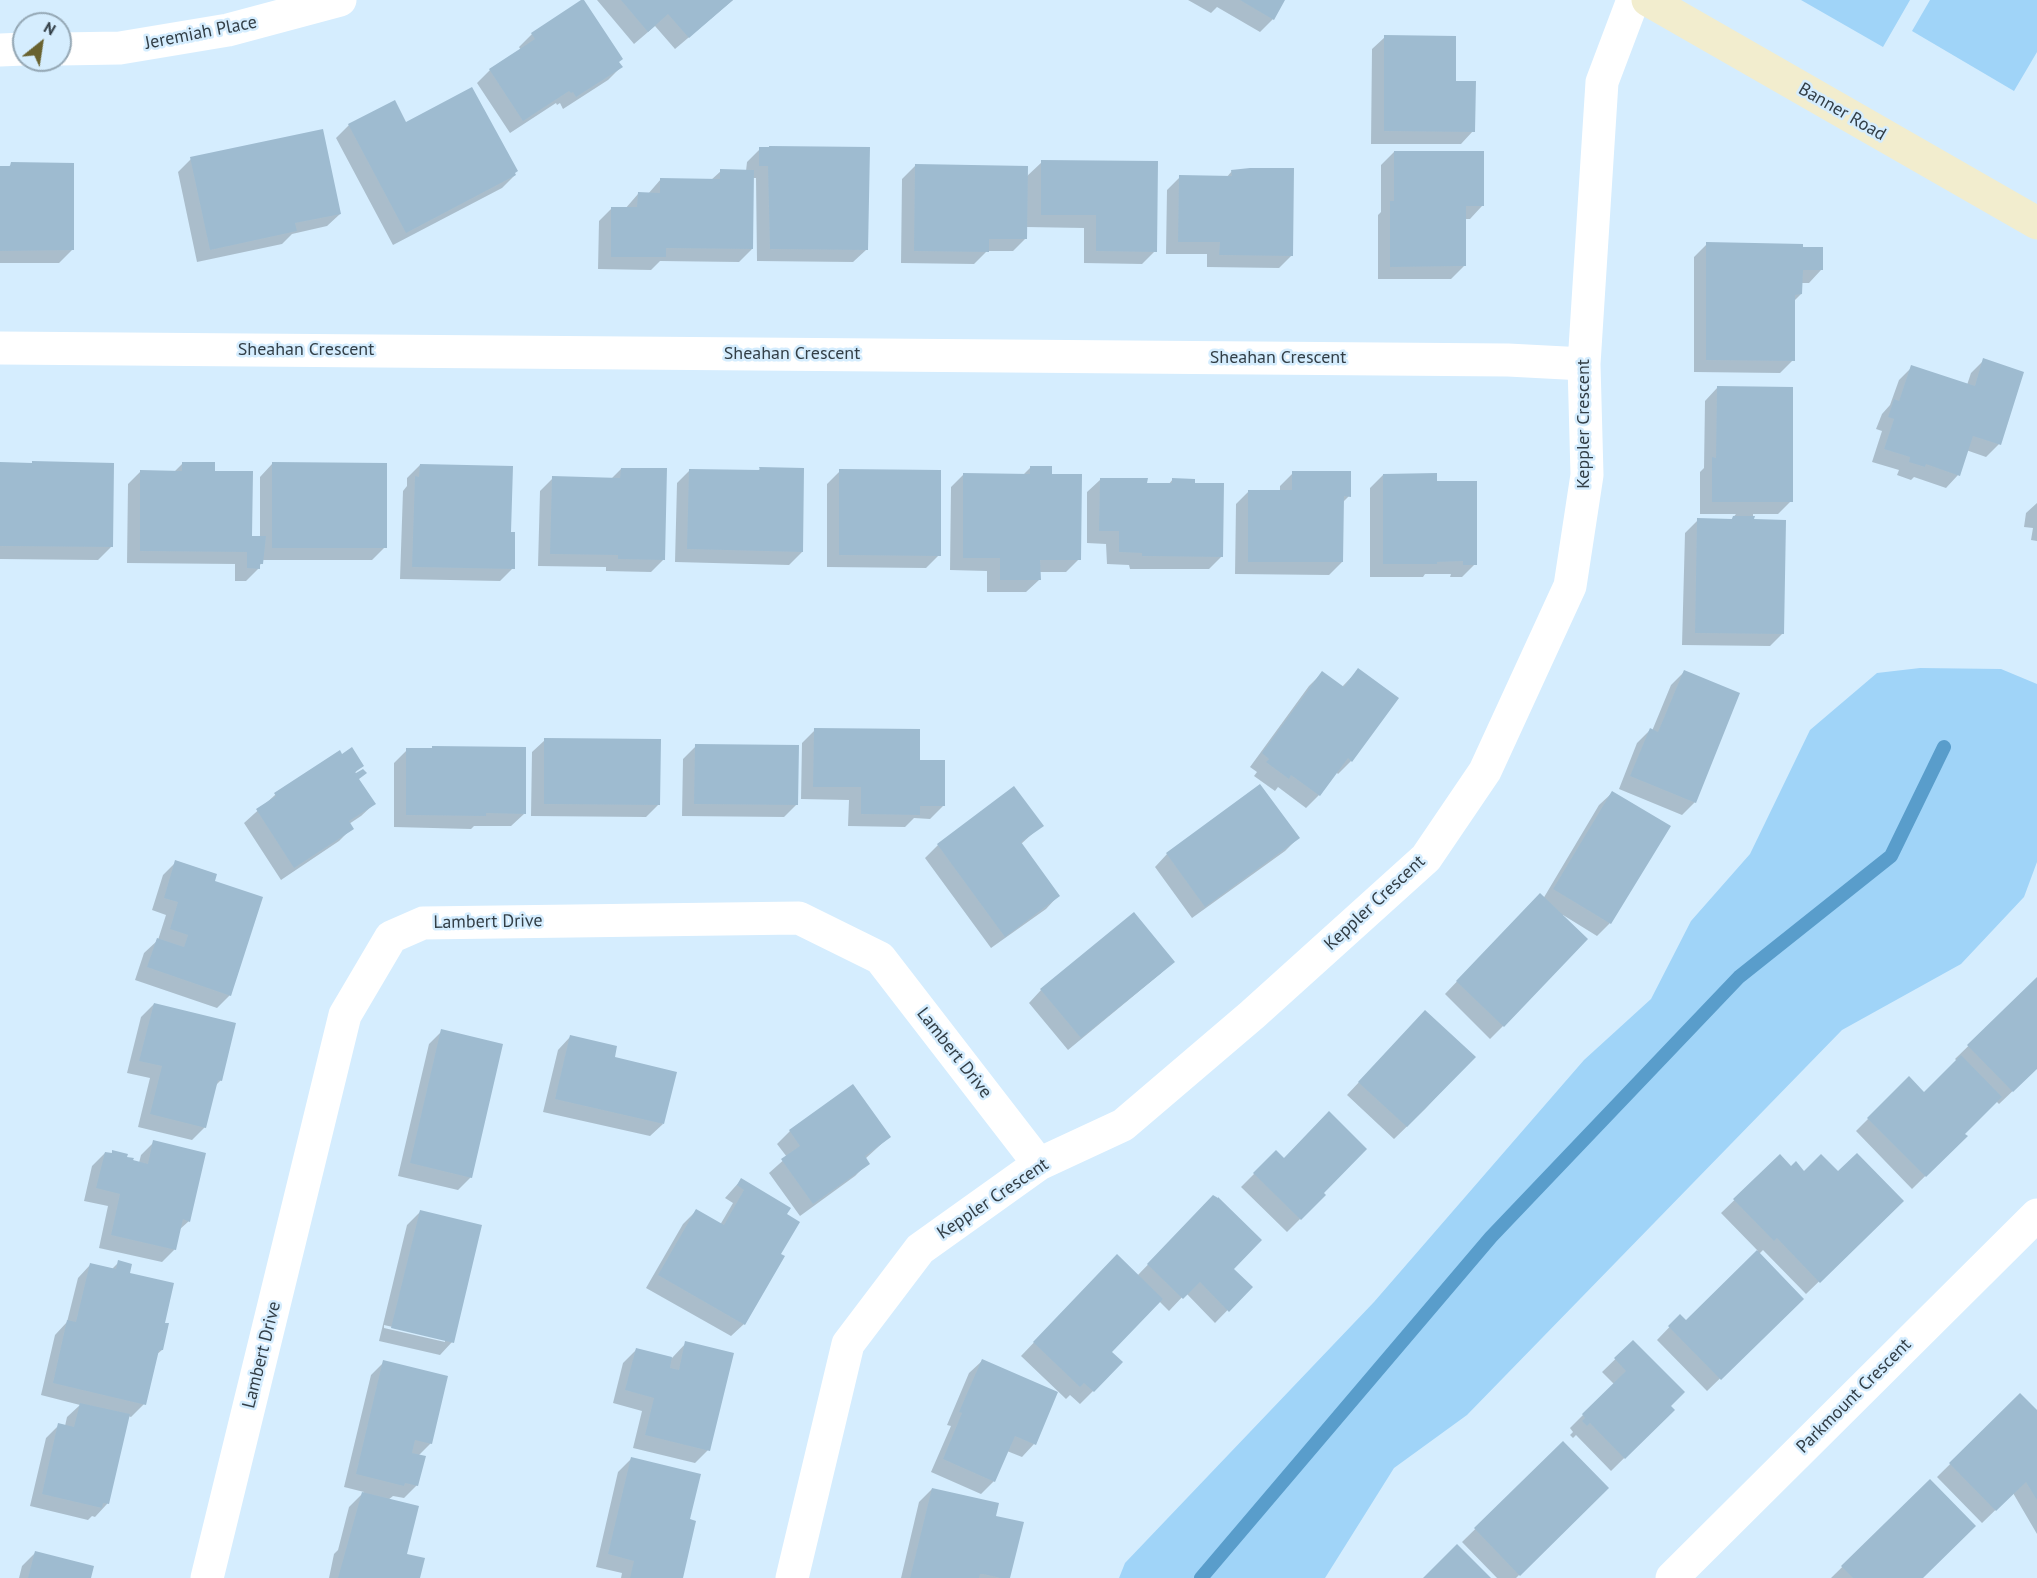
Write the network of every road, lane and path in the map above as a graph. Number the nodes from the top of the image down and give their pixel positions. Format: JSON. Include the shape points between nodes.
{"nodes":[{"id":1,"x":340,"y":0,"type":"edge"},
{"id":2,"x":1633,"y":0,"type":"edge"},
{"id":3,"x":1648,"y":0,"type":"edge"},
{"id":4,"x":72,"y":49,"type":"edge"},
{"id":5,"x":2037,"y":224,"type":"edge"},
{"id":6,"x":0,"y":348,"type":"edge"},
{"id":7,"x":1584,"y":364,"type":"junction"},
{"id":8,"x":1039,"y":1164,"type":"junction"},
{"id":9,"x":2037,"y":1215,"type":"edge"},
{"id":10,"x":207,"y":1578,"type":"edge"},
{"id":11,"x":792,"y":1578,"type":"edge"},
{"id":12,"x":1672,"y":1578,"type":"edge"}],
"edges":[{"from":1,"to":4,"type":"street","name":"Jeremiah Place","via":[[228,30],[120,48]]},
{"from":2,"to":7,"type":"street","name":"Keppler Crescent","via":[[1602,82]]},
{"from":3,"to":5,"type":"street","name":"Banner Road"},
{"from":6,"to":7,"type":"street","name":"Sheahan Crescent"},
{"from":7,"to":8,"type":"street","name":"Keppler Crescent","via":[[1587,474],[1570,586],[1485,771],[1426,858],[1123,1125]]},
{"from":8,"to":10,"type":"street","name":"Lambert Drive","via":[[880,958],[799,918],[423,923],[391,937],[345,1015]]},
{"from":8,"to":11,"type":"street","name":"Keppler Crescent","via":[[920,1249],[848,1344]]},
{"from":9,"to":12,"type":"street","name":"Parkmount Crescent"}]}
